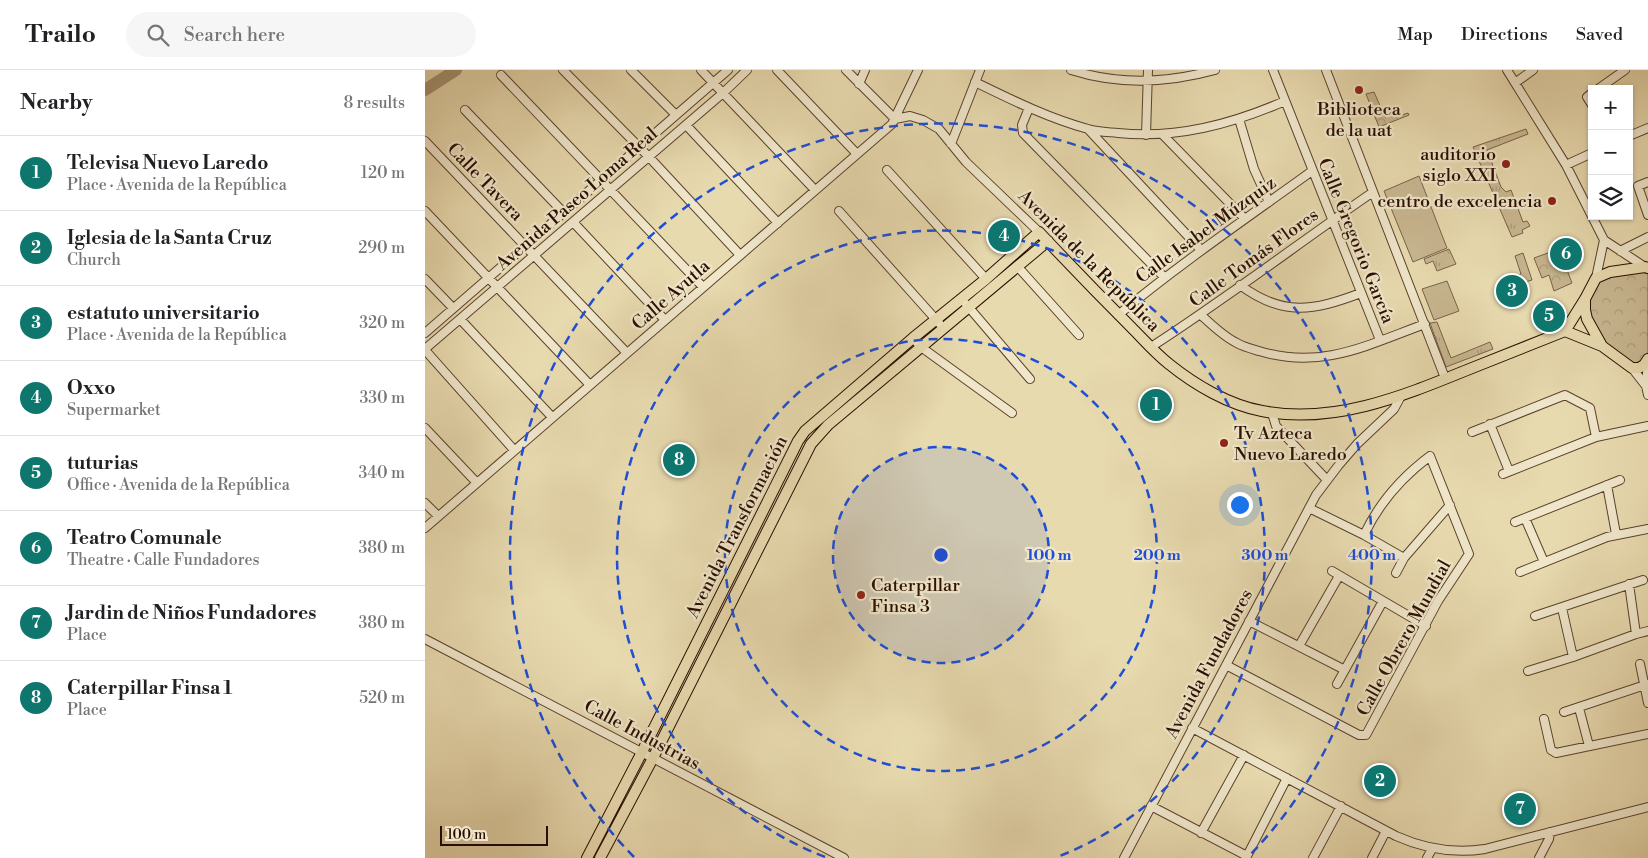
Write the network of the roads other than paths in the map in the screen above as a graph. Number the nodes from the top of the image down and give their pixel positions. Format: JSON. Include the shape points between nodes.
{"nodes":[{"id":1,"x":563,"y":70,"type":"edge"},
{"id":2,"x":631,"y":70,"type":"edge"},
{"id":3,"x":701,"y":70,"type":"edge"},
{"id":4,"x":728,"y":70,"type":"edge"},
{"id":5,"x":747,"y":70,"type":"edge"},
{"id":6,"x":777,"y":70,"type":"edge"},
{"id":7,"x":846,"y":70,"type":"edge"},
{"id":8,"x":865,"y":70,"type":"edge"},
{"id":9,"x":918,"y":70,"type":"edge"},
{"id":10,"x":980,"y":70,"type":"edge"},
{"id":11,"x":1071,"y":70,"type":"edge"},
{"id":12,"x":1148,"y":70,"type":"edge"},
{"id":13,"x":1215,"y":70,"type":"edge"},
{"id":14,"x":1273,"y":70,"type":"edge"},
{"id":15,"x":1507,"y":70,"type":"edge"},
{"id":16,"x":1533,"y":70,"type":"edge"},
{"id":17,"x":1625,"y":70,"type":"edge"},
{"id":18,"x":1328,"y":71,"type":"edge"},
{"id":19,"x":501,"y":75,"type":"dead end"},
{"id":20,"x":1147,"y":81,"type":"junction"},
{"id":21,"x":975,"y":82,"type":"junction"},
{"id":22,"x":713,"y":83,"type":"junction"},
{"id":23,"x":1515,"y":83,"type":"junction"},
{"id":24,"x":859,"y":84,"type":"junction"},
{"id":25,"x":1604,"y":85,"type":"edge"},
{"id":26,"x":723,"y":93,"type":"junction"},
{"id":27,"x":1285,"y":100,"type":"junction"},
{"id":28,"x":1029,"y":108,"type":"junction"},
{"id":29,"x":465,"y":110,"type":"dead end"},
{"id":30,"x":676,"y":116,"type":"junction"},
{"id":31,"x":895,"y":119,"type":"junction"},
{"id":32,"x":1239,"y":120,"type":"junction"},
{"id":33,"x":686,"y":125,"type":"junction"},
{"id":34,"x":1648,"y":128,"type":"edge"},
{"id":35,"x":1088,"y":129,"type":"junction"},
{"id":36,"x":1162,"y":134,"type":"junction"},
{"id":37,"x":1633,"y":134,"type":"edge"},
{"id":38,"x":1146,"y":135,"type":"junction"},
{"id":39,"x":425,"y":141,"type":"edge"},
{"id":40,"x":951,"y":144,"type":"junction"},
{"id":41,"x":639,"y":148,"type":"junction"},
{"id":42,"x":857,"y":154,"type":"junction"},
{"id":43,"x":1588,"y":155,"type":"edge"},
{"id":44,"x":649,"y":157,"type":"junction"},
{"id":45,"x":1566,"y":165,"type":"junction"},
{"id":46,"x":887,"y":170,"type":"dead end"},
{"id":47,"x":1312,"y":171,"type":"junction"},
{"id":48,"x":601,"y":180,"type":"junction"},
{"id":49,"x":1648,"y":182,"type":"edge"},
{"id":50,"x":611,"y":190,"type":"junction"},
{"id":51,"x":815,"y":190,"type":"junction"},
{"id":52,"x":1373,"y":192,"type":"junction"},
{"id":53,"x":1269,"y":202,"type":"junction"},
{"id":54,"x":425,"y":211,"type":"edge"},
{"id":55,"x":839,"y":211,"type":"dead end"},
{"id":56,"x":564,"y":213,"type":"junction"},
{"id":57,"x":1648,"y":215,"type":"edge"},
{"id":58,"x":1245,"y":219,"type":"junction"},
{"id":59,"x":1332,"y":220,"type":"junction"},
{"id":60,"x":573,"y":222,"type":"junction"},
{"id":61,"x":778,"y":223,"type":"junction"},
{"id":62,"x":1039,"y":232,"type":"junction"},
{"id":63,"x":1648,"y":237,"type":"edge"},
{"id":64,"x":1604,"y":240,"type":"junction"},
{"id":65,"x":1048,"y":241,"type":"junction"},
{"id":66,"x":526,"y":246,"type":"junction"},
{"id":67,"x":1201,"y":250,"type":"junction"},
{"id":68,"x":1619,"y":251,"type":"junction"},
{"id":69,"x":535,"y":255,"type":"junction"},
{"id":70,"x":741,"y":255,"type":"junction"},
{"id":71,"x":1017,"y":266,"type":"junction"},
{"id":72,"x":1647,"y":268,"type":"edge"},
{"id":73,"x":1164,"y":277,"type":"junction"},
{"id":74,"x":489,"y":278,"type":"junction"},
{"id":75,"x":1596,"y":278,"type":"junction"},
{"id":76,"x":425,"y":279,"type":"edge"},
{"id":77,"x":986,"y":279,"type":"junction"},
{"id":78,"x":1240,"y":285,"type":"junction"},
{"id":79,"x":497,"y":287,"type":"junction"},
{"id":80,"x":703,"y":288,"type":"junction"},
{"id":81,"x":1361,"y":293,"type":"junction"},
{"id":82,"x":961,"y":299,"type":"junction"},
{"id":83,"x":1585,"y":300,"type":"junction"},
{"id":84,"x":968,"y":307,"type":"junction"},
{"id":85,"x":453,"y":308,"type":"junction"},
{"id":86,"x":1118,"y":315,"type":"junction"},
{"id":87,"x":1201,"y":315,"type":"junction"},
{"id":88,"x":460,"y":319,"type":"junction"},
{"id":89,"x":665,"y":320,"type":"junction"},
{"id":90,"x":939,"y":324,"type":"junction"},
{"id":91,"x":1425,"y":324,"type":"junction"},
{"id":92,"x":1565,"y":331,"type":"junction"},
{"id":93,"x":425,"y":333,"type":"edge"},
{"id":94,"x":1079,"y":334,"type":"dead end"},
{"id":95,"x":913,"y":338,"type":"junction"},
{"id":96,"x":1379,"y":340,"type":"junction"},
{"id":97,"x":1602,"y":346,"type":"junction"},
{"id":98,"x":921,"y":347,"type":"junction"},
{"id":99,"x":1151,"y":347,"type":"junction"},
{"id":100,"x":425,"y":349,"type":"edge"},
{"id":101,"x":627,"y":353,"type":"junction"},
{"id":102,"x":895,"y":354,"type":"junction"},
{"id":103,"x":1648,"y":359,"type":"edge"},
{"id":104,"x":904,"y":361,"type":"junction"},
{"id":105,"x":880,"y":366,"type":"junction"},
{"id":106,"x":1631,"y":368,"type":"junction"},
{"id":107,"x":888,"y":375,"type":"junction"},
{"id":108,"x":1445,"y":378,"type":"junction"},
{"id":109,"x":1029,"y":379,"type":"dead end"},
{"id":110,"x":860,"y":383,"type":"junction"},
{"id":111,"x":590,"y":385,"type":"junction"},
{"id":112,"x":1647,"y":391,"type":"edge"},
{"id":113,"x":868,"y":392,"type":"junction"},
{"id":114,"x":1401,"y":396,"type":"junction"},
{"id":115,"x":1012,"y":413,"type":"dead end"},
{"id":116,"x":1272,"y":413,"type":"junction"},
{"id":117,"x":552,"y":418,"type":"junction"},
{"id":118,"x":1490,"y":424,"type":"junction"},
{"id":119,"x":1648,"y":426,"type":"edge"},
{"id":120,"x":425,"y":428,"type":"edge"},
{"id":121,"x":1472,"y":432,"type":"dead end"},
{"id":122,"x":1596,"y":436,"type":"junction"},
{"id":123,"x":514,"y":450,"type":"junction"},
{"id":124,"x":785,"y":467,"type":"junction"},
{"id":125,"x":795,"y":472,"type":"junction"},
{"id":126,"x":1327,"y":480,"type":"junction"},
{"id":127,"x":1620,"y":480,"type":"dead end"},
{"id":128,"x":477,"y":483,"type":"junction"},
{"id":129,"x":1607,"y":486,"type":"junction"},
{"id":130,"x":425,"y":503,"type":"edge"},
{"id":131,"x":1450,"y":505,"type":"junction"},
{"id":132,"x":1309,"y":508,"type":"junction"},
{"id":133,"x":438,"y":516,"type":"junction"},
{"id":134,"x":1525,"y":518,"type":"junction"},
{"id":135,"x":1515,"y":522,"type":"dead end"},
{"id":136,"x":425,"y":528,"type":"edge"},
{"id":137,"x":1648,"y":529,"type":"edge"},
{"id":138,"x":1616,"y":534,"type":"junction"},
{"id":139,"x":1364,"y":535,"type":"junction"},
{"id":140,"x":1404,"y":558,"type":"junction"},
{"id":141,"x":1545,"y":562,"type":"junction"},
{"id":142,"x":736,"y":565,"type":"junction"},
{"id":143,"x":746,"y":571,"type":"junction"},
{"id":144,"x":1331,"y":571,"type":"dead end"},
{"id":145,"x":1520,"y":572,"type":"dead end"},
{"id":146,"x":1395,"y":573,"type":"dead end"},
{"id":147,"x":1339,"y":576,"type":"junction"},
{"id":148,"x":1643,"y":580,"type":"dead end"},
{"id":149,"x":1629,"y":584,"type":"junction"},
{"id":150,"x":1383,"y":601,"type":"junction"},
{"id":151,"x":1562,"y":608,"type":"junction"},
{"id":152,"x":1535,"y":616,"type":"dead end"},
{"id":153,"x":1249,"y":621,"type":"junction"},
{"id":154,"x":1426,"y":626,"type":"junction"},
{"id":155,"x":1648,"y":631,"type":"edge"},
{"id":156,"x":1636,"y":634,"type":"junction"},
{"id":157,"x":425,"y":639,"type":"edge"},
{"id":158,"x":1299,"y":646,"type":"junction"},
{"id":159,"x":695,"y":647,"type":"junction"},
{"id":160,"x":705,"y":652,"type":"junction"},
{"id":161,"x":1573,"y":657,"type":"junction"},
{"id":162,"x":1640,"y":664,"type":"dead end"},
{"id":163,"x":1226,"y":665,"type":"junction"},
{"id":164,"x":1345,"y":670,"type":"junction"},
{"id":165,"x":1528,"y":671,"type":"dead end"},
{"id":166,"x":1337,"y":684,"type":"dead end"},
{"id":167,"x":1646,"y":685,"type":"edge"},
{"id":168,"x":1648,"y":702,"type":"edge"},
{"id":169,"x":1579,"y":708,"type":"junction"},
{"id":170,"x":1564,"y":712,"type":"dead end"},
{"id":171,"x":1544,"y":719,"type":"dead end"},
{"id":172,"x":656,"y":724,"type":"junction"},
{"id":173,"x":1192,"y":728,"type":"junction"},
{"id":174,"x":667,"y":729,"type":"junction"},
{"id":175,"x":1648,"y":734,"type":"edge"},
{"id":176,"x":1589,"y":746,"type":"junction"},
{"id":177,"x":642,"y":752,"type":"junction"},
{"id":178,"x":1244,"y":755,"type":"junction"},
{"id":179,"x":653,"y":758,"type":"junction"},
{"id":180,"x":1287,"y":778,"type":"junction"},
{"id":181,"x":616,"y":802,"type":"junction"},
{"id":182,"x":1151,"y":806,"type":"junction"},
{"id":183,"x":1341,"y":806,"type":"junction"},
{"id":184,"x":627,"y":807,"type":"junction"},
{"id":185,"x":1648,"y":807,"type":"edge"},
{"id":186,"x":1386,"y":831,"type":"junction"},
{"id":187,"x":1550,"y":832,"type":"junction"},
{"id":188,"x":1201,"y":833,"type":"junction"},
{"id":189,"x":1432,"y":849,"type":"junction"},
{"id":190,"x":1485,"y":849,"type":"junction"},
{"id":191,"x":1246,"y":857,"type":"edge"},
{"id":192,"x":587,"y":858,"type":"edge"},
{"id":193,"x":600,"y":858,"type":"edge"},
{"id":194,"x":844,"y":858,"type":"edge"},
{"id":195,"x":1124,"y":858,"type":"edge"},
{"id":196,"x":1313,"y":858,"type":"edge"},
{"id":197,"x":1371,"y":858,"type":"edge"},
{"id":198,"x":1427,"y":858,"type":"edge"},
{"id":199,"x":1483,"y":858,"type":"edge"},
{"id":200,"x":1539,"y":858,"type":"edge"}],
"edges":[{"from":1,"to":41,"type":"street"},
{"from":2,"to":30,"type":"street"},
{"from":3,"to":22,"type":"street"},
{"from":4,"to":22,"type":"street","name":"Avenida Paseo Loma Real"},
{"from":5,"to":26,"type":"street","name":"Avenida Paseo Loma Real"},
{"from":6,"to":42,"type":"street"},
{"from":7,"to":24,"type":"street"},
{"from":8,"to":24,"type":"street"},
{"from":9,"to":31,"type":"street","name":"Calle Ayutla"},
{"from":10,"to":21,"type":"street"},
{"from":11,"to":20,"type":"street","via":[[1101,78]]},
{"from":12,"to":20,"type":"street"},
{"from":13,"to":20,"type":"street","via":[[1176,79]]},
{"from":14,"to":27,"type":"street","name":"Calle Gregorio García"},
{"from":15,"to":23,"type":"street"},
{"from":16,"to":23,"type":"street"},
{"from":17,"to":25,"type":"street"},
{"from":18,"to":52,"type":"street"},
{"from":19,"to":48,"type":"street"},
{"from":20,"to":38,"type":"street"},
{"from":21,"to":28,"type":"street"},
{"from":21,"to":40,"type":"street"},
{"from":22,"to":26,"type":"street"},
{"from":22,"to":30,"type":"street","name":"Avenida Paseo Loma Real"},
{"from":23,"to":45,"type":"street"},
{"from":24,"to":31,"type":"street"},
{"from":26,"to":33,"type":"street","name":"Avenida Paseo Loma Real"},
{"from":26,"to":51,"type":"street"},
{"from":27,"to":32,"type":"street"},
{"from":27,"to":47,"type":"street","name":"Calle Gregorio García"},
{"from":28,"to":35,"type":"street"},
{"from":28,"to":73,"type":"street","via":[[1022,125],[1023,133]]},
{"from":29,"to":56,"type":"street"},
{"from":30,"to":41,"type":"street","name":"Avenida Paseo Loma Real"},
{"from":31,"to":40,"type":"street","name":"Avenida de la República","via":[[910,116],[923,120],[939,129]]},
{"from":31,"to":42,"type":"street","name":"Calle Ayutla"},
{"from":32,"to":36,"type":"street","via":[[1176,134]]},
{"from":32,"to":53,"type":"street","via":[[1254,169]]},
{"from":33,"to":44,"type":"street","name":"Avenida Paseo Loma Real"},
{"from":33,"to":61,"type":"street"},
{"from":34,"to":37,"type":"street"},
{"from":35,"to":38,"type":"street"},
{"from":35,"to":67,"type":"street"},
{"from":36,"to":38,"type":"street"},
{"from":36,"to":58,"type":"street"},
{"from":39,"to":66,"type":"street","name":"Calle Tavera"},
{"from":40,"to":62,"type":"street","name":"Avenida de la República"},
{"from":41,"to":44,"type":"street"},
{"from":41,"to":48,"type":"street","name":"Avenida Paseo Loma Real"},
{"from":42,"to":51,"type":"street","name":"Calle Ayutla"},
{"from":43,"to":45,"type":"street"},
{"from":44,"to":50,"type":"street","name":"Avenida Paseo Loma Real"},
{"from":44,"to":70,"type":"street"},
{"from":45,"to":64,"type":"street"},
{"from":46,"to":77,"type":"street"},
{"from":47,"to":53,"type":"street","name":"Calle Isabel Múzquiz"},
{"from":47,"to":59,"type":"street","name":"Calle Gregorio García"},
{"from":48,"to":50,"type":"street"},
{"from":48,"to":56,"type":"street","name":"Avenida Paseo Loma Real"},
{"from":49,"to":57,"type":"street","via":[[1637,186]]},
{"from":50,"to":60,"type":"street","name":"Avenida Paseo Loma Real"},
{"from":50,"to":80,"type":"street"},
{"from":51,"to":61,"type":"street","name":"Calle Ayutla"},
{"from":52,"to":59,"type":"street","name":"Calle Tomás Flores"},
{"from":52,"to":91,"type":"street"},
{"from":53,"to":58,"type":"street","name":"Calle Isabel Múzquiz"},
{"from":54,"to":74,"type":"street"},
{"from":55,"to":90,"type":"street"},
{"from":56,"to":66,"type":"street","name":"Avenida Paseo Loma Real"},
{"from":58,"to":67,"type":"street","name":"Calle Isabel Múzquiz"},
{"from":59,"to":78,"type":"street","name":"Calle Tomás Flores"},
{"from":59,"to":81,"type":"street","name":"Calle Gregorio García"},
{"from":60,"to":69,"type":"street","name":"Avenida Paseo Loma Real"},
{"from":60,"to":89,"type":"street"},
{"from":61,"to":70,"type":"street","name":"Calle Ayutla"},
{"from":62,"to":65,"type":"main road","name":"Avenida de la República"},
{"from":62,"to":77,"type":"main road","name":"Avenida Transformación"},
{"from":63,"to":68,"type":"street"},
{"from":64,"to":68,"type":"street"},
{"from":64,"to":75,"type":"street"},
{"from":65,"to":71,"type":"main road","name":"Avenida Transformación"},
{"from":65,"to":86,"type":"main road","name":"Avenida de la República"},
{"from":66,"to":69,"type":"street","name":"Calle Tavera"},
{"from":66,"to":74,"type":"street","name":"Avenida Paseo Loma Real"},
{"from":67,"to":73,"type":"street","name":"Calle Isabel Múzquiz"},
{"from":68,"to":72,"type":"street"},
{"from":69,"to":79,"type":"street","name":"Avenida Paseo Loma Real"},
{"from":69,"to":101,"type":"street","name":"Calle Tavera"},
{"from":70,"to":80,"type":"street","name":"Calle Ayutla"},
{"from":71,"to":84,"type":"main road","name":"Avenida Transformación"},
{"from":71,"to":94,"type":"street"},
{"from":72,"to":75,"type":"main road","via":[[1609,272]]},
{"from":73,"to":86,"type":"street","name":"Calle Isabel Múzquiz"},
{"from":74,"to":79,"type":"street"},
{"from":74,"to":85,"type":"street","name":"Avenida Paseo Loma Real"},
{"from":75,"to":83,"type":"main road"},
{"from":76,"to":85,"type":"street"},
{"from":77,"to":82,"type":"main road","name":"Avenida Transformación"},
{"from":78,"to":81,"type":"street","via":[[1258,298],[1294,308],[1322,306]]},
{"from":78,"to":87,"type":"street","name":"Calle Tomás Flores"},
{"from":79,"to":88,"type":"street","name":"Avenida Paseo Loma Real"},
{"from":79,"to":111,"type":"street"},
{"from":80,"to":89,"type":"street","name":"Calle Ayutla"},
{"from":81,"to":96,"type":"street","name":"Calle Gregorio García"},
{"from":82,"to":84,"type":"street"},
{"from":82,"to":90,"type":"main road","name":"Avenida Transformación"},
{"from":83,"to":92,"type":"main road"},
{"from":83,"to":97,"type":"main road","via":[[1587,319]]},
{"from":84,"to":90,"type":"main road","name":"Avenida Transformación"},
{"from":84,"to":109,"type":"street"},
{"from":85,"to":93,"type":"street","name":"Avenida Paseo Loma Real"},
{"from":86,"to":99,"type":"main road","name":"Avenida de la República"},
{"from":87,"to":96,"type":"street","via":[[1237,343],[1284,357],[1325,357]]},
{"from":87,"to":99,"type":"street","name":"Calle Tomás Flores"},
{"from":88,"to":100,"type":"street","name":"Avenida Paseo Loma Real"},
{"from":88,"to":117,"type":"street"},
{"from":89,"to":101,"type":"street","name":"Calle Ayutla"},
{"from":90,"to":95,"type":"main road","name":"Avenida Transformación"},
{"from":90,"to":98,"type":"main road","name":"Avenida Transformación"},
{"from":91,"to":96,"type":"street"},
{"from":91,"to":108,"type":"street"},
{"from":92,"to":97,"type":"main road"},
{"from":92,"to":108,"type":"main road","name":"Avenida de la República"},
{"from":95,"to":98,"type":"street"},
{"from":95,"to":102,"type":"main road","name":"Avenida Transformación"},
{"from":97,"to":106,"type":"main road"},
{"from":98,"to":104,"type":"main road","name":"Avenida Transformación"},
{"from":98,"to":115,"type":"street"},
{"from":99,"to":116,"type":"main road","name":"Avenida de la República","via":[[1170,365],[1207,390],[1248,408]]},
{"from":100,"to":123,"type":"street"},
{"from":101,"to":111,"type":"street","name":"Calle Ayutla"},
{"from":102,"to":104,"type":"main road"},
{"from":102,"to":105,"type":"main road","name":"Avenida Transformación"},
{"from":103,"to":106,"type":"main road","via":[[1639,368]]},
{"from":103,"to":112,"type":"street"},
{"from":104,"to":107,"type":"main road","name":"Avenida Transformación"},
{"from":105,"to":107,"type":"main road"},
{"from":105,"to":110,"type":"main road","name":"Avenida Transformación"},
{"from":106,"to":112,"type":"street"},
{"from":107,"to":113,"type":"main road","name":"Avenida Transformación"},
{"from":108,"to":114,"type":"main road","name":"Avenida de la República"},
{"from":110,"to":113,"type":"main road"},
{"from":110,"to":124,"type":"main road","name":"Avenida Transformación","via":[[805,431]]},
{"from":111,"to":117,"type":"street","name":"Calle Ayutla"},
{"from":113,"to":125,"type":"main road","name":"Avenida Transformación","via":[[816,438]]},
{"from":114,"to":116,"type":"main road","name":"Avenida de la República","via":[[1338,411]]},
{"from":114,"to":126,"type":"street","name":"Avenida Fundadores","via":[[1395,409],[1375,425]]},
{"from":116,"to":126,"type":"street","via":[[1276,426]]},
{"from":117,"to":123,"type":"street","name":"Calle Ayutla"},
{"from":118,"to":121,"type":"street"},
{"from":118,"to":122,"type":"street","via":[[1565,395],[1590,408]]},
{"from":118,"to":122,"type":"street","via":[[1506,472]]},
{"from":119,"to":122,"type":"street"},
{"from":120,"to":128,"type":"street"},
{"from":123,"to":128,"type":"street","name":"Calle Ayutla"},
{"from":124,"to":125,"type":"main road"},
{"from":124,"to":142,"type":"main road","name":"Avenida Transformación"},
{"from":125,"to":143,"type":"main road","name":"Avenida Transformación"},
{"from":126,"to":132,"type":"street","name":"Avenida Fundadores"},
{"from":127,"to":129,"type":"street"},
{"from":128,"to":133,"type":"street","name":"Calle Ayutla"},
{"from":129,"to":134,"type":"street"},
{"from":129,"to":138,"type":"street"},
{"from":130,"to":133,"type":"street"},
{"from":131,"to":139,"type":"street","via":[[1431,456],[1410,472],[1387,497]]},
{"from":131,"to":140,"type":"street"},
{"from":131,"to":154,"type":"street","name":"Calle Obrero Mundial","via":[[1469,554],[1438,601]]},
{"from":132,"to":139,"type":"street"},
{"from":132,"to":153,"type":"street","name":"Avenida Fundadores"},
{"from":133,"to":136,"type":"street","name":"Calle Ayutla"},
{"from":134,"to":135,"type":"street"},
{"from":134,"to":141,"type":"street"},
{"from":137,"to":138,"type":"street"},
{"from":138,"to":141,"type":"street"},
{"from":139,"to":140,"type":"street"},
{"from":140,"to":146,"type":"street"},
{"from":141,"to":145,"type":"street"},
{"from":142,"to":143,"type":"main road"},
{"from":142,"to":159,"type":"main road","name":"Avenida Transformación"},
{"from":143,"to":160,"type":"main road","name":"Avenida Transformación"},
{"from":144,"to":147,"type":"street"},
{"from":147,"to":150,"type":"street"},
{"from":147,"to":158,"type":"street"},
{"from":148,"to":149,"type":"street"},
{"from":149,"to":151,"type":"street"},
{"from":149,"to":156,"type":"street"},
{"from":150,"to":154,"type":"street"},
{"from":150,"to":164,"type":"street"},
{"from":151,"to":152,"type":"street"},
{"from":151,"to":161,"type":"street"},
{"from":153,"to":158,"type":"street"},
{"from":153,"to":163,"type":"street","name":"Avenida Fundadores"},
{"from":154,"to":163,"type":"street","name":"Calle Obrero Mundial","via":[[1364,736]]},
{"from":155,"to":156,"type":"street"},
{"from":156,"to":161,"type":"street"},
{"from":157,"to":177,"type":"street","name":"Calle Industrias"},
{"from":158,"to":164,"type":"street"},
{"from":159,"to":160,"type":"main road"},
{"from":159,"to":172,"type":"main road","name":"Avenida Transformación"},
{"from":160,"to":174,"type":"main road","name":"Avenida Transformación"},
{"from":161,"to":165,"type":"street"},
{"from":162,"to":167,"type":"street"},
{"from":163,"to":173,"type":"street","name":"Avenida Fundadores"},
{"from":164,"to":166,"type":"street"},
{"from":167,"to":168,"type":"street"},
{"from":167,"to":169,"type":"street"},
{"from":169,"to":170,"type":"street"},
{"from":169,"to":176,"type":"street"},
{"from":171,"to":176,"type":"street","via":[[1553,752]]},
{"from":172,"to":174,"type":"main road"},
{"from":172,"to":177,"type":"main road","name":"Avenida Transformación"},
{"from":173,"to":178,"type":"street"},
{"from":173,"to":182,"type":"street","name":"Avenida Fundadores"},
{"from":174,"to":179,"type":"main road","name":"Avenida Transformación"},
{"from":175,"to":176,"type":"street"},
{"from":177,"to":179,"type":"street","name":"Calle Industrias"},
{"from":177,"to":181,"type":"main road","name":"Avenida Transformación"},
{"from":178,"to":180,"type":"street"},
{"from":178,"to":188,"type":"street"},
{"from":179,"to":184,"type":"main road","name":"Avenida Transformación"},
{"from":179,"to":194,"type":"street","name":"Calle Industrias"},
{"from":180,"to":183,"type":"street"},
{"from":180,"to":191,"type":"street"},
{"from":181,"to":184,"type":"main road"},
{"from":181,"to":192,"type":"main road","name":"Avenida Transformación"},
{"from":182,"to":188,"type":"street"},
{"from":182,"to":195,"type":"street","name":"Avenida Fundadores"},
{"from":183,"to":186,"type":"street"},
{"from":183,"to":196,"type":"street"},
{"from":184,"to":193,"type":"main road","name":"Avenida Transformación"},
{"from":185,"to":187,"type":"street"},
{"from":186,"to":189,"type":"street"},
{"from":186,"to":197,"type":"street"},
{"from":187,"to":190,"type":"street"},
{"from":187,"to":200,"type":"street"},
{"from":188,"to":191,"type":"street"},
{"from":189,"to":190,"type":"street"},
{"from":189,"to":198,"type":"street"},
{"from":190,"to":199,"type":"street"}]}
